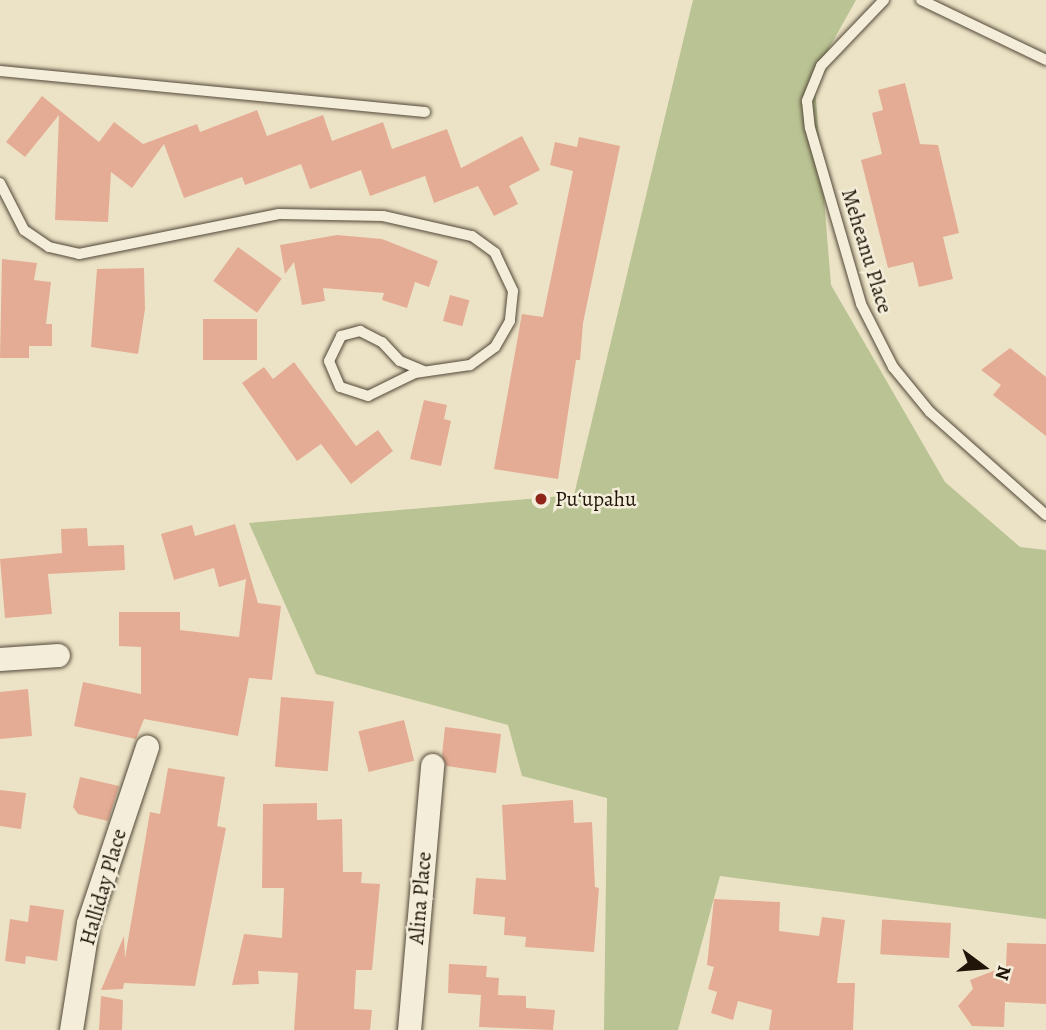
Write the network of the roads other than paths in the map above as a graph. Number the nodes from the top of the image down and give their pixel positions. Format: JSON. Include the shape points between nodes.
{"nodes":[{"id":1,"x":884,"y":0,"type":"edge"},
{"id":2,"x":921,"y":0,"type":"edge"},
{"id":3,"x":1046,"y":60,"type":"edge"},
{"id":4,"x":0,"y":71,"type":"edge"},
{"id":5,"x":425,"y":112,"type":"dead end"},
{"id":6,"x":0,"y":183,"type":"edge"},
{"id":7,"x":424,"y":371,"type":"junction"},
{"id":8,"x":1046,"y":514,"type":"edge"},
{"id":9,"x":58,"y":655,"type":"dead end"},
{"id":10,"x":0,"y":659,"type":"edge"},
{"id":11,"x":147,"y":747,"type":"dead end"},
{"id":12,"x":432,"y":765,"type":"dead end"},
{"id":13,"x":71,"y":1030,"type":"edge"},
{"id":14,"x":409,"y":1030,"type":"edge"}],
"edges":[{"from":1,"to":8,"type":"lane","name":"Meheanu Place","via":[[821,65],[807,101],[810,128],[861,304],[881,346],[917,397]]},
{"from":2,"to":3,"type":"lane"},
{"from":4,"to":5,"type":"lane"},
{"from":6,"to":7,"type":"lane","via":[[24,230],[49,247],[79,254],[279,214],[383,216],[472,236],[495,253],[510,278],[510,321],[483,358],[455,369]]},
{"from":7,"to":7,"type":"lane","via":[[378,393],[358,396],[333,379],[330,352],[341,336],[360,331],[382,342],[401,361]]},
{"from":9,"to":10,"type":"street"},
{"from":11,"to":13,"type":"street","name":"Halliday Place","via":[[88,923]]},
{"from":12,"to":14,"type":"street","name":"Alina Place"}]}
